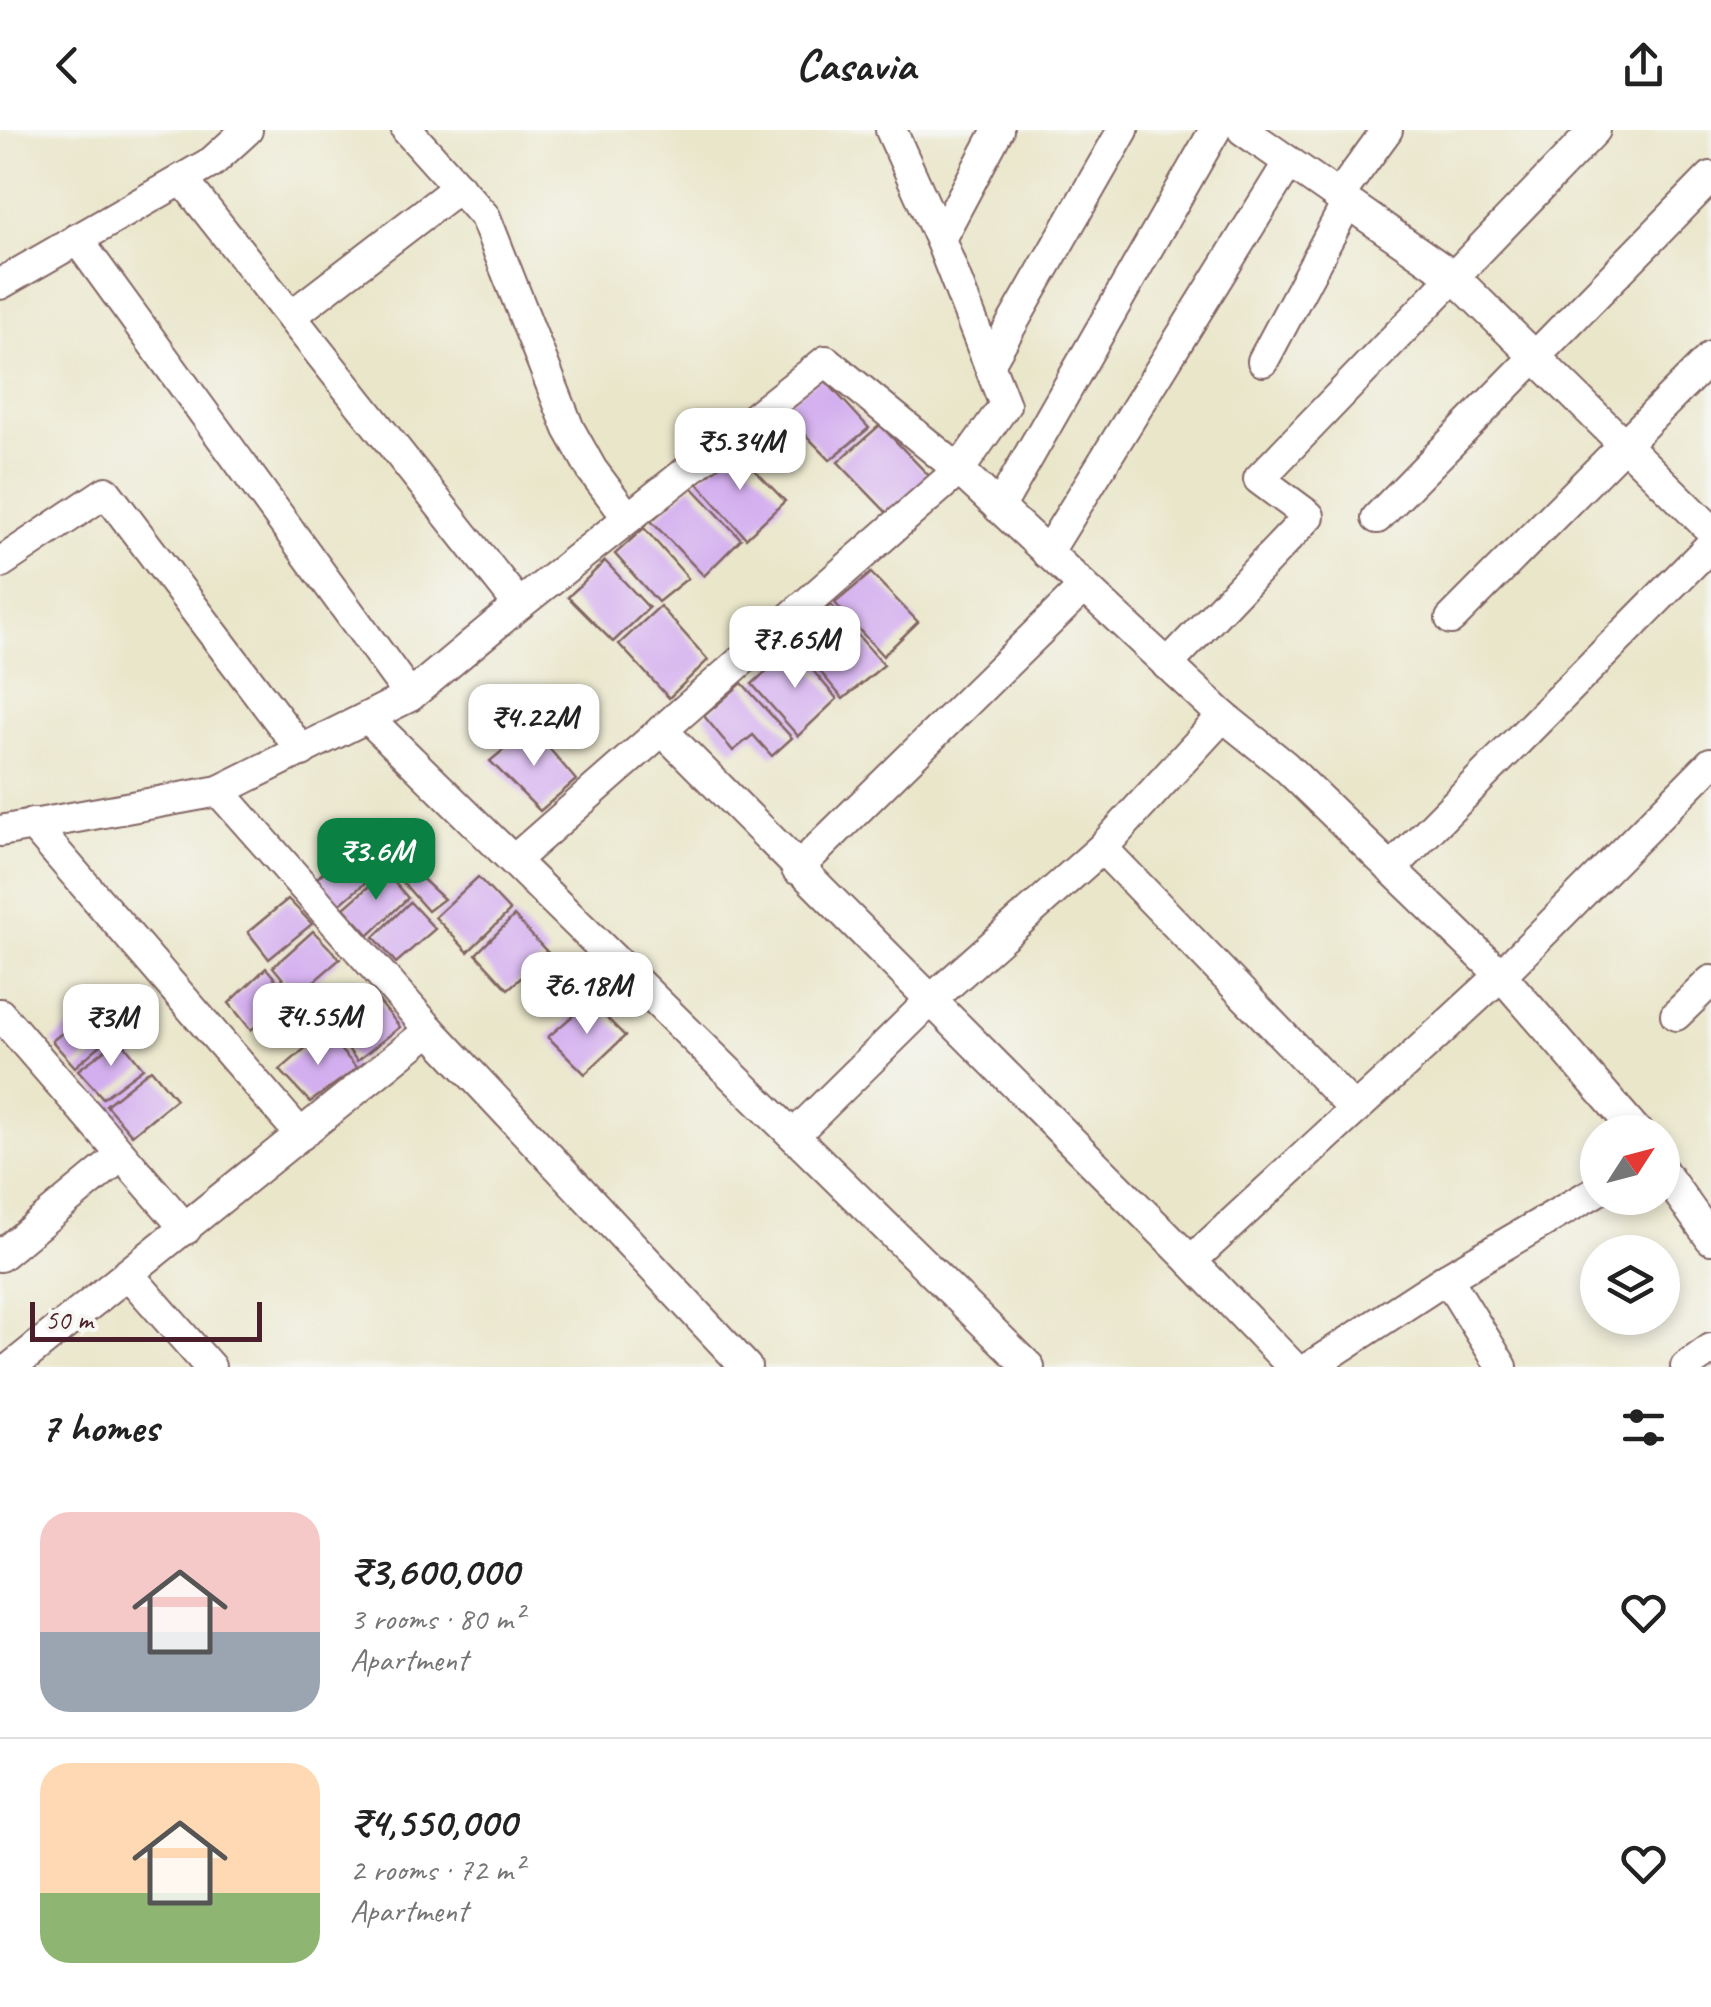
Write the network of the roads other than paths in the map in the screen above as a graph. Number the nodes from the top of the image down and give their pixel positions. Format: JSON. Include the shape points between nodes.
{"nodes":[{"id":1,"x":247,"y":130,"type":"edge"},
{"id":2,"x":407,"y":130,"type":"edge"},
{"id":3,"x":891,"y":130,"type":"edge"},
{"id":4,"x":998,"y":130,"type":"edge"},
{"id":5,"x":1123,"y":130,"type":"edge"},
{"id":6,"x":1215,"y":130,"type":"edge"},
{"id":7,"x":1387,"y":130,"type":"edge"},
{"id":8,"x":1596,"y":130,"type":"edge"},
{"id":9,"x":1248,"y":131,"type":"edge"},
{"id":10,"x":1288,"y":162,"type":"junction"},
{"id":11,"x":1711,"y":177,"type":"edge"},
{"id":12,"x":182,"y":180,"type":"junction"},
{"id":13,"x":458,"y":187,"type":"junction"},
{"id":14,"x":1343,"y":200,"type":"junction"},
{"id":15,"x":940,"y":239,"type":"junction"},
{"id":16,"x":77,"y":240,"type":"junction"},
{"id":17,"x":1454,"y":277,"type":"junction"},
{"id":18,"x":0,"y":284,"type":"edge"},
{"id":19,"x":290,"y":316,"type":"junction"},
{"id":20,"x":1535,"y":357,"type":"junction"},
{"id":21,"x":1711,"y":358,"type":"edge"},
{"id":22,"x":1263,"y":362,"type":"dead end"},
{"id":23,"x":989,"y":364,"type":"junction"},
{"id":24,"x":1624,"y":446,"type":"junction"},
{"id":25,"x":959,"y":470,"type":"junction"},
{"id":26,"x":999,"y":508,"type":"junction"},
{"id":27,"x":628,"y":518,"type":"junction"},
{"id":28,"x":1377,"y":518,"type":"dead end"},
{"id":29,"x":1711,"y":530,"type":"edge"},
{"id":30,"x":1711,"y":545,"type":"edge"},
{"id":31,"x":1047,"y":553,"type":"junction"},
{"id":32,"x":0,"y":563,"type":"edge"},
{"id":33,"x":1084,"y":587,"type":"junction"},
{"id":34,"x":519,"y":604,"type":"junction"},
{"id":35,"x":1450,"y":619,"type":"dead end"},
{"id":36,"x":1167,"y":665,"type":"junction"},
{"id":37,"x":410,"y":696,"type":"junction"},
{"id":38,"x":1223,"y":716,"type":"junction"},
{"id":39,"x":368,"y":718,"type":"junction"},
{"id":40,"x":662,"y":730,"type":"junction"},
{"id":41,"x":302,"y":750,"type":"junction"},
{"id":42,"x":1711,"y":763,"type":"edge"},
{"id":43,"x":219,"y":791,"type":"junction"},
{"id":44,"x":32,"y":824,"type":"junction"},
{"id":45,"x":0,"y":830,"type":"edge"},
{"id":46,"x":1102,"y":848,"type":"junction"},
{"id":47,"x":514,"y":860,"type":"junction"},
{"id":48,"x":798,"y":869,"type":"junction"},
{"id":49,"x":1391,"y":869,"type":"junction"},
{"id":50,"x":1501,"y":976,"type":"junction"},
{"id":51,"x":1711,"y":982,"type":"edge"},
{"id":52,"x":932,"y":1000,"type":"junction"},
{"id":53,"x":0,"y":1014,"type":"edge"},
{"id":54,"x":1676,"y":1016,"type":"dead end"},
{"id":55,"x":430,"y":1030,"type":"junction"},
{"id":56,"x":1355,"y":1110,"type":"junction"},
{"id":57,"x":1621,"y":1115,"type":"edge"},
{"id":58,"x":301,"y":1135,"type":"junction"},
{"id":59,"x":794,"y":1135,"type":"junction"},
{"id":60,"x":122,"y":1155,"type":"junction"},
{"id":61,"x":1680,"y":1195,"type":"edge"},
{"id":62,"x":1580,"y":1200,"type":"edge"},
{"id":63,"x":186,"y":1229,"type":"junction"},
{"id":64,"x":1711,"y":1239,"type":"edge"},
{"id":65,"x":0,"y":1256,"type":"edge"},
{"id":66,"x":1191,"y":1261,"type":"junction"},
{"id":67,"x":128,"y":1276,"type":"junction"},
{"id":68,"x":1446,"y":1278,"type":"junction"},
{"id":69,"x":1711,"y":1349,"type":"edge"},
{"id":70,"x":12,"y":1367,"type":"edge"},
{"id":71,"x":210,"y":1367,"type":"edge"},
{"id":72,"x":746,"y":1367,"type":"edge"},
{"id":73,"x":1029,"y":1367,"type":"edge"},
{"id":74,"x":1292,"y":1367,"type":"edge"},
{"id":75,"x":1310,"y":1367,"type":"edge"},
{"id":76,"x":1502,"y":1367,"type":"edge"},
{"id":77,"x":1686,"y":1367,"type":"edge"}],
"edges":[{"from":1,"to":12,"type":"street"},
{"from":2,"to":13,"type":"street"},
{"from":3,"to":15,"type":"street"},
{"from":4,"to":15,"type":"street"},
{"from":5,"to":23,"type":"street"},
{"from":6,"to":26,"type":"street"},
{"from":7,"to":14,"type":"street"},
{"from":8,"to":17,"type":"street"},
{"from":9,"to":10,"type":"street"},
{"from":10,"to":14,"type":"street"},
{"from":10,"to":31,"type":"street"},
{"from":11,"to":20,"type":"street"},
{"from":12,"to":16,"type":"street"},
{"from":12,"to":19,"type":"street"},
{"from":13,"to":19,"type":"street"},
{"from":13,"to":27,"type":"street","via":[[485,217],[569,429]]},
{"from":14,"to":17,"type":"street"},
{"from":14,"to":22,"type":"street"},
{"from":15,"to":23,"type":"street"},
{"from":16,"to":18,"type":"street"},
{"from":16,"to":37,"type":"street"},
{"from":17,"to":20,"type":"street"},
{"from":17,"to":36,"type":"street","via":[[1259,479],[1309,516]]},
{"from":19,"to":34,"type":"street"},
{"from":20,"to":24,"type":"street"},
{"from":20,"to":28,"type":"street"},
{"from":21,"to":24,"type":"street"},
{"from":23,"to":25,"type":"street","via":[[1005,406]]},
{"from":24,"to":29,"type":"street"},
{"from":24,"to":35,"type":"street"},
{"from":25,"to":26,"type":"street"},
{"from":25,"to":27,"type":"street","via":[[826,360]]},
{"from":25,"to":40,"type":"street"},
{"from":26,"to":31,"type":"street"},
{"from":27,"to":34,"type":"street"},
{"from":30,"to":49,"type":"street"},
{"from":31,"to":33,"type":"street"},
{"from":32,"to":41,"type":"street","via":[[106,492]]},
{"from":33,"to":36,"type":"street"},
{"from":33,"to":48,"type":"street"},
{"from":34,"to":37,"type":"street"},
{"from":36,"to":38,"type":"street"},
{"from":37,"to":39,"type":"street"},
{"from":38,"to":46,"type":"street"},
{"from":38,"to":49,"type":"street"},
{"from":39,"to":41,"type":"street"},
{"from":39,"to":47,"type":"street"},
{"from":40,"to":47,"type":"street"},
{"from":40,"to":48,"type":"street"},
{"from":41,"to":43,"type":"street"},
{"from":42,"to":50,"type":"street"},
{"from":43,"to":44,"type":"street"},
{"from":43,"to":55,"type":"street"},
{"from":44,"to":45,"type":"street"},
{"from":44,"to":58,"type":"street"},
{"from":46,"to":52,"type":"street"},
{"from":46,"to":56,"type":"street"},
{"from":47,"to":59,"type":"street"},
{"from":48,"to":52,"type":"street"},
{"from":49,"to":50,"type":"street"},
{"from":50,"to":56,"type":"street"},
{"from":50,"to":57,"type":"street"},
{"from":51,"to":54,"type":"street"},
{"from":52,"to":59,"type":"street"},
{"from":52,"to":66,"type":"street"},
{"from":53,"to":60,"type":"street"},
{"from":55,"to":58,"type":"street"},
{"from":55,"to":72,"type":"street"},
{"from":56,"to":66,"type":"street"},
{"from":58,"to":63,"type":"street"},
{"from":59,"to":73,"type":"street"},
{"from":60,"to":63,"type":"street"},
{"from":60,"to":65,"type":"street"},
{"from":61,"to":64,"type":"street"},
{"from":62,"to":68,"type":"street"},
{"from":63,"to":67,"type":"street"},
{"from":66,"to":74,"type":"street"},
{"from":67,"to":70,"type":"street"},
{"from":67,"to":71,"type":"street"},
{"from":68,"to":75,"type":"street"},
{"from":68,"to":76,"type":"street"},
{"from":69,"to":77,"type":"street"}]}
